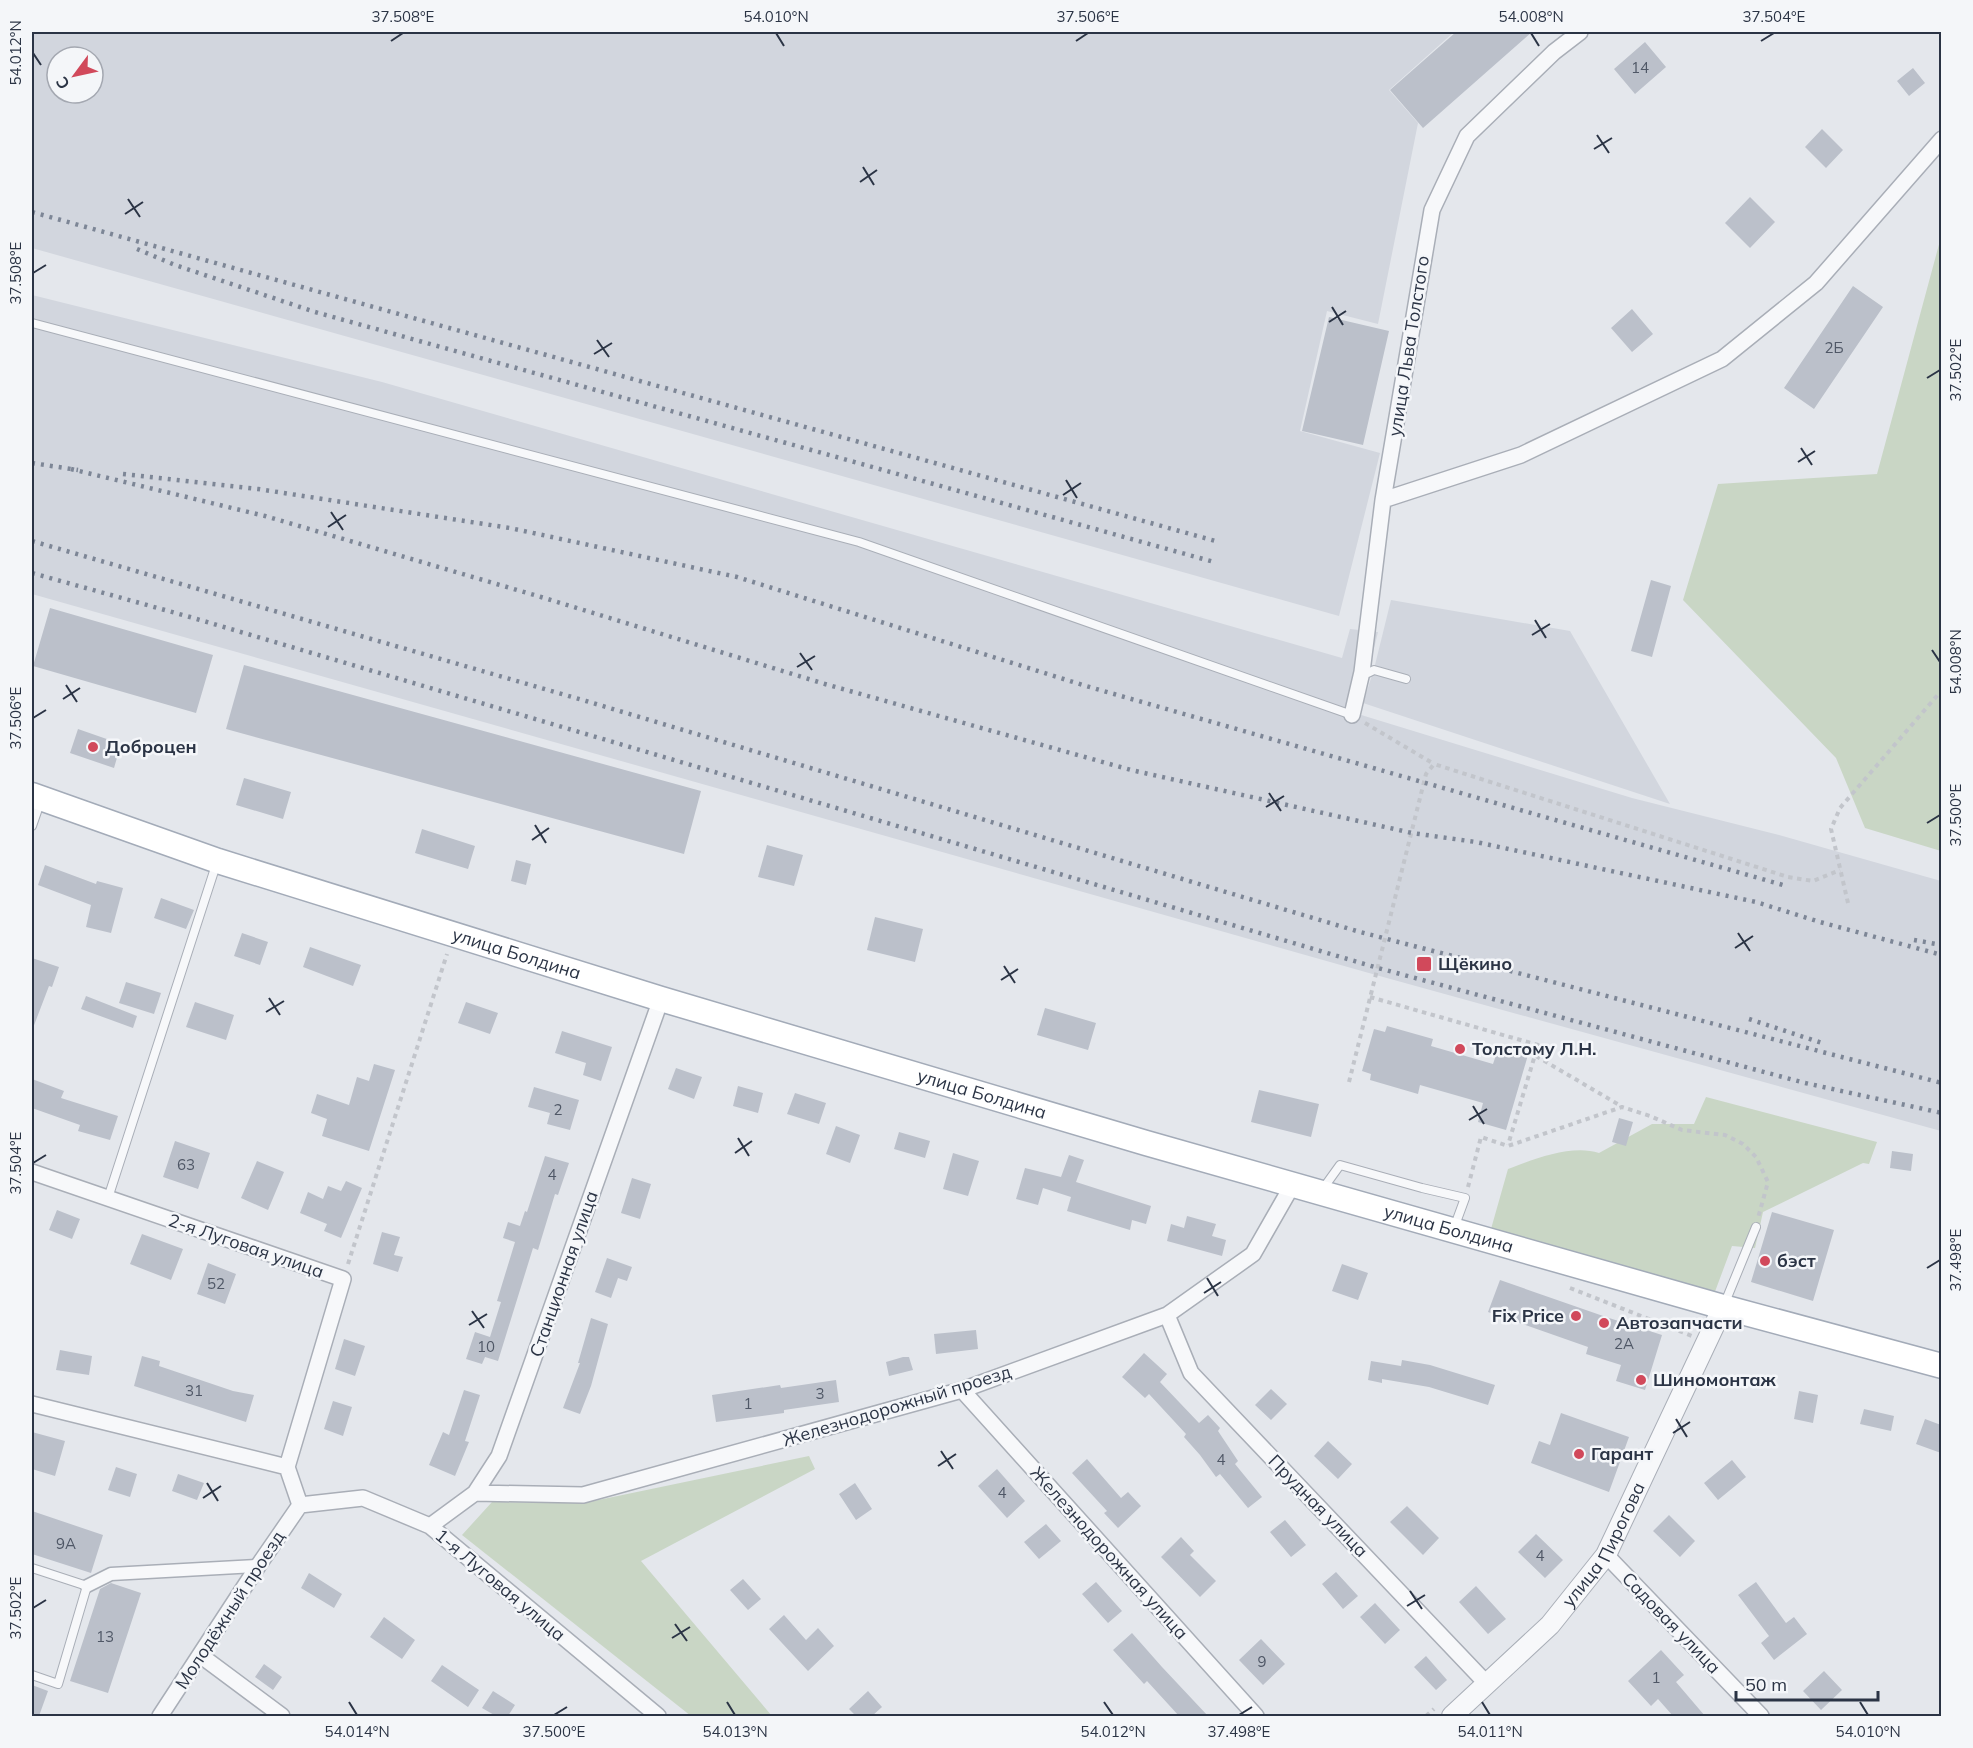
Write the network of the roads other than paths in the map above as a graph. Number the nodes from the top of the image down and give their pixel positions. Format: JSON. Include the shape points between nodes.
{"nodes":[{"id":1,"x":1580,"y":32,"type":"edge"},
{"id":2,"x":1941,"y":139,"type":"edge"},
{"id":3,"x":32,"y":323,"type":"edge"},
{"id":4,"x":1383,"y":500,"type":"junction"},
{"id":5,"x":1362,"y":672,"type":"junction"},
{"id":6,"x":1406,"y":679,"type":"dead end"},
{"id":7,"x":1352,"y":715,"type":"joint"},
{"id":8,"x":37,"y":797,"type":"edge"},
{"id":9,"x":32,"y":826,"type":"edge"},
{"id":10,"x":218,"y":861,"type":"junction"},
{"id":11,"x":661,"y":999,"type":"junction"},
{"id":12,"x":32,"y":1172,"type":"edge"},
{"id":13,"x":1293,"y":1184,"type":"junction"},
{"id":14,"x":1321,"y":1192,"type":"junction"},
{"id":15,"x":108,"y":1198,"type":"junction"},
{"id":16,"x":1756,"y":1227,"type":"road end"},
{"id":17,"x":1454,"y":1230,"type":"junction"},
{"id":18,"x":1723,"y":1307,"type":"junction"},
{"id":19,"x":1167,"y":1315,"type":"junction"},
{"id":20,"x":1941,"y":1366,"type":"edge"},
{"id":21,"x":962,"y":1390,"type":"junction"},
{"id":22,"x":32,"y":1404,"type":"edge"},
{"id":23,"x":287,"y":1467,"type":"junction"},
{"id":24,"x":475,"y":1493,"type":"junction"},
{"id":25,"x":300,"y":1505,"type":"junction"},
{"id":26,"x":430,"y":1526,"type":"junction"},
{"id":27,"x":1606,"y":1555,"type":"junction"},
{"id":28,"x":258,"y":1566,"type":"junction"},
{"id":29,"x":32,"y":1568,"type":"edge"},
{"id":30,"x":87,"y":1586,"type":"junction"},
{"id":31,"x":200,"y":1655,"type":"junction"},
{"id":32,"x":32,"y":1675,"type":"edge"},
{"id":33,"x":1487,"y":1684,"type":"junction"},
{"id":34,"x":1447,"y":1709,"type":"edge"},
{"id":35,"x":160,"y":1716,"type":"edge"},
{"id":36,"x":282,"y":1716,"type":"edge"},
{"id":37,"x":658,"y":1716,"type":"edge"},
{"id":38,"x":1256,"y":1716,"type":"edge"},
{"id":39,"x":1761,"y":1716,"type":"edge"}],
"edges":[{"from":1,"to":4,"type":"street","name":"улица Льва Толстого","via":[[1467,136],[1432,210]]},
{"from":2,"to":4,"type":"street","via":[[1816,283],[1722,359],[1521,455]]},
{"from":3,"to":7,"type":"lane","via":[[859,542]]},
{"from":4,"to":5,"type":"street","name":"улица Льва Толстого"},
{"from":5,"to":6,"type":"lane","via":[[1374,669]]},
{"from":5,"to":7,"type":"street","name":"улица Льва Толстого"},
{"from":8,"to":9,"type":"lane"},
{"from":8,"to":10,"type":"main road","name":"улица Болдина"},
{"from":10,"to":11,"type":"main road","name":"улица Болдина"},
{"from":10,"to":15,"type":"lane"},
{"from":11,"to":13,"type":"main road","name":"улица Болдина"},
{"from":11,"to":24,"type":"street","name":"Станционная улица","via":[[499,1456]]},
{"from":12,"to":15,"type":"street","name":"2-я Луговая улица"},
{"from":13,"to":14,"type":"main road","name":"улица Болдина"},
{"from":13,"to":19,"type":"street","name":"Железнодорожный проезд","via":[[1253,1254]]},
{"from":14,"to":17,"type":"main road","name":"улица Болдина"},
{"from":14,"to":17,"type":"lane","via":[[1340,1165],[1465,1198]]},
{"from":15,"to":23,"type":"street","name":"2-я Луговая улица","via":[[343,1279]]},
{"from":16,"to":18,"type":"lane"},
{"from":17,"to":18,"type":"main road","name":"улица Болдина"},
{"from":18,"to":20,"type":"main road","name":"улица Болдина"},
{"from":18,"to":27,"type":"street","name":"улица Пирогова"},
{"from":19,"to":21,"type":"street","name":"Железнодорожный проезд"},
{"from":19,"to":33,"type":"street","name":"Прудная улица","via":[[1191,1373]]},
{"from":21,"to":24,"type":"street","name":"Железнодорожный проезд","via":[[583,1495]]},
{"from":21,"to":38,"type":"street","name":"Железнодорожная улица"},
{"from":22,"to":23,"type":"street"},
{"from":23,"to":25,"type":"street"},
{"from":24,"to":26,"type":"street","name":"Станционная улица"},
{"from":25,"to":26,"type":"street","name":"1-я Луговая улица","via":[[363,1498]]},
{"from":25,"to":28,"type":"street","name":"Молодёжный проезд"},
{"from":26,"to":37,"type":"street","name":"1-я Луговая улица"},
{"from":27,"to":33,"type":"street","name":"улица Пирогова","via":[[1550,1625]]},
{"from":27,"to":39,"type":"street","name":"Садовая улица"},
{"from":28,"to":30,"type":"street","via":[[111,1574]]},
{"from":28,"to":31,"type":"street","name":"Молодёжный проезд"},
{"from":29,"to":30,"type":"lane"},
{"from":30,"to":32,"type":"lane","via":[[58,1684]]},
{"from":31,"to":35,"type":"street","name":"Молодёжный проезд"},
{"from":31,"to":36,"type":"street"},
{"from":33,"to":34,"type":"street","name":"улица Пирогова"}]}
